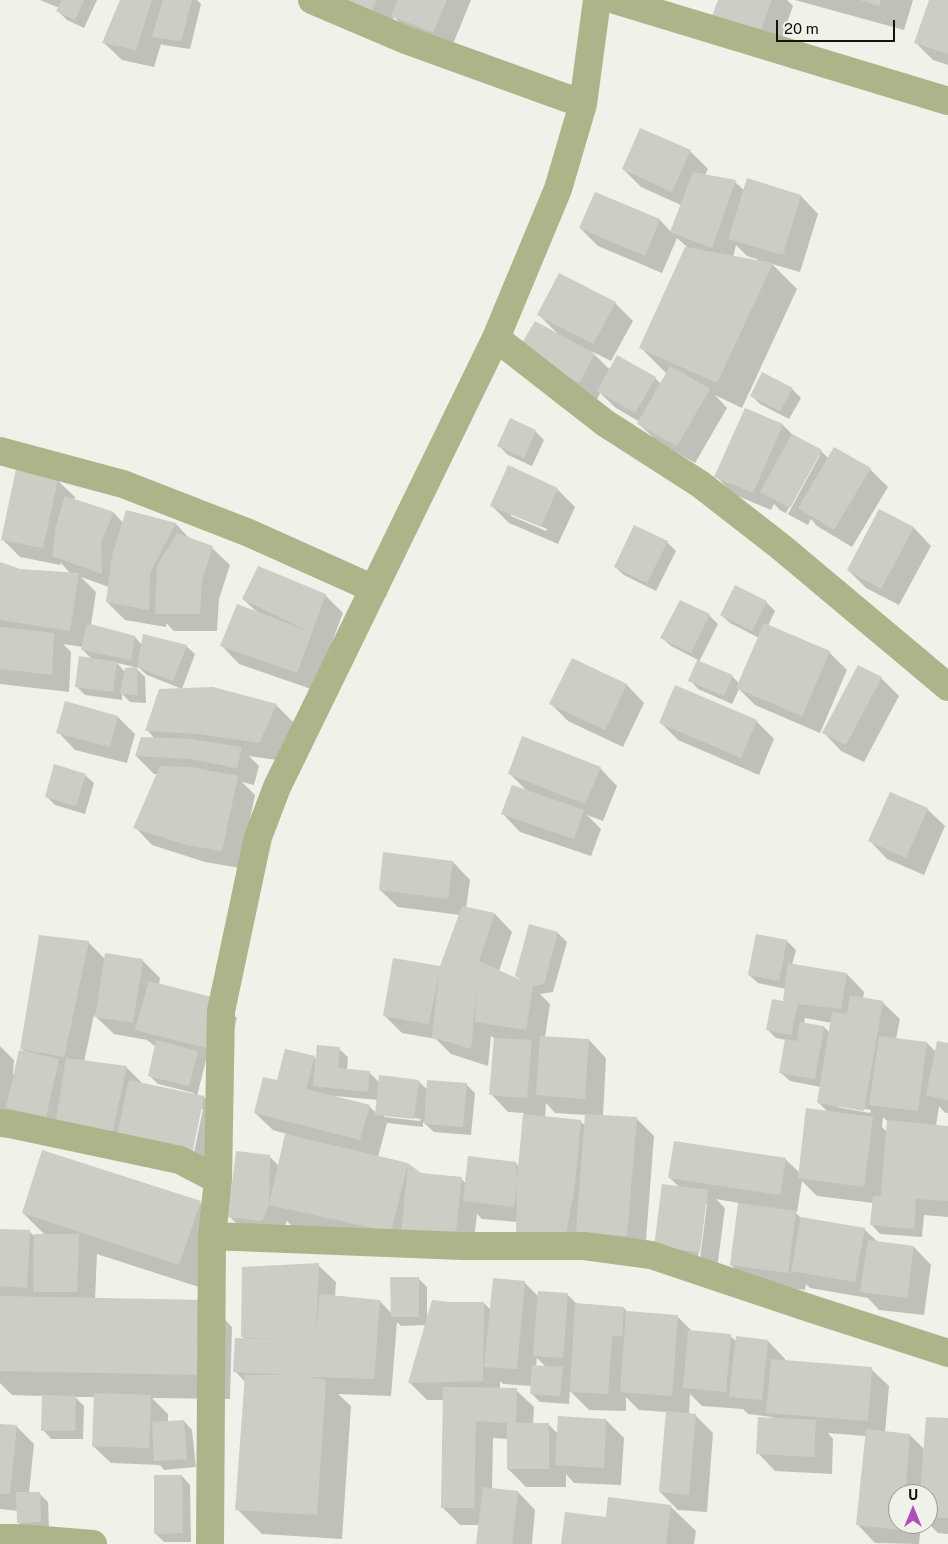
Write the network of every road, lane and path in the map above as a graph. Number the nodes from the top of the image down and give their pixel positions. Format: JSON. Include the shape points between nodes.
{"nodes":[{"id":1,"x":312,"y":0,"type":"edge"},
{"id":2,"x":596,"y":0,"type":"edge"},
{"id":3,"x":614,"y":0,"type":"edge"},
{"id":4,"x":948,"y":101,"type":"edge"},
{"id":5,"x":583,"y":104,"type":"junction"},
{"id":6,"x":496,"y":338,"type":"junction"},
{"id":7,"x":0,"y":451,"type":"edge"},
{"id":8,"x":374,"y":589,"type":"junction"},
{"id":9,"x":948,"y":687,"type":"edge"},
{"id":10,"x":0,"y":1123,"type":"edge"},
{"id":11,"x":218,"y":1180,"type":"junction"},
{"id":12,"x":212,"y":1236,"type":"junction"},
{"id":13,"x":948,"y":1353,"type":"edge"},
{"id":14,"x":0,"y":1538,"type":"edge"},
{"id":15,"x":93,"y":1544,"type":"edge"},
{"id":16,"x":210,"y":1544,"type":"edge"}],
"edges":[{"from":1,"to":5,"type":"street","via":[[406,40]]},
{"from":2,"to":5,"type":"street"},
{"from":3,"to":4,"type":"street"},
{"from":5,"to":6,"type":"street","via":[[558,189]]},
{"from":6,"to":8,"type":"street"},
{"from":6,"to":9,"type":"street","via":[[605,423],[700,484],[782,547]]},
{"from":7,"to":8,"type":"street","via":[[123,484],[248,533]]},
{"from":8,"to":11,"type":"street","via":[[277,787],[258,837],[221,1010]]},
{"from":10,"to":11,"type":"street","via":[[180,1160]]},
{"from":11,"to":12,"type":"street"},
{"from":12,"to":13,"type":"street","via":[[462,1246],[584,1246],[651,1255]]},
{"from":12,"to":16,"type":"street"},
{"from":14,"to":15,"type":"street"}]}
